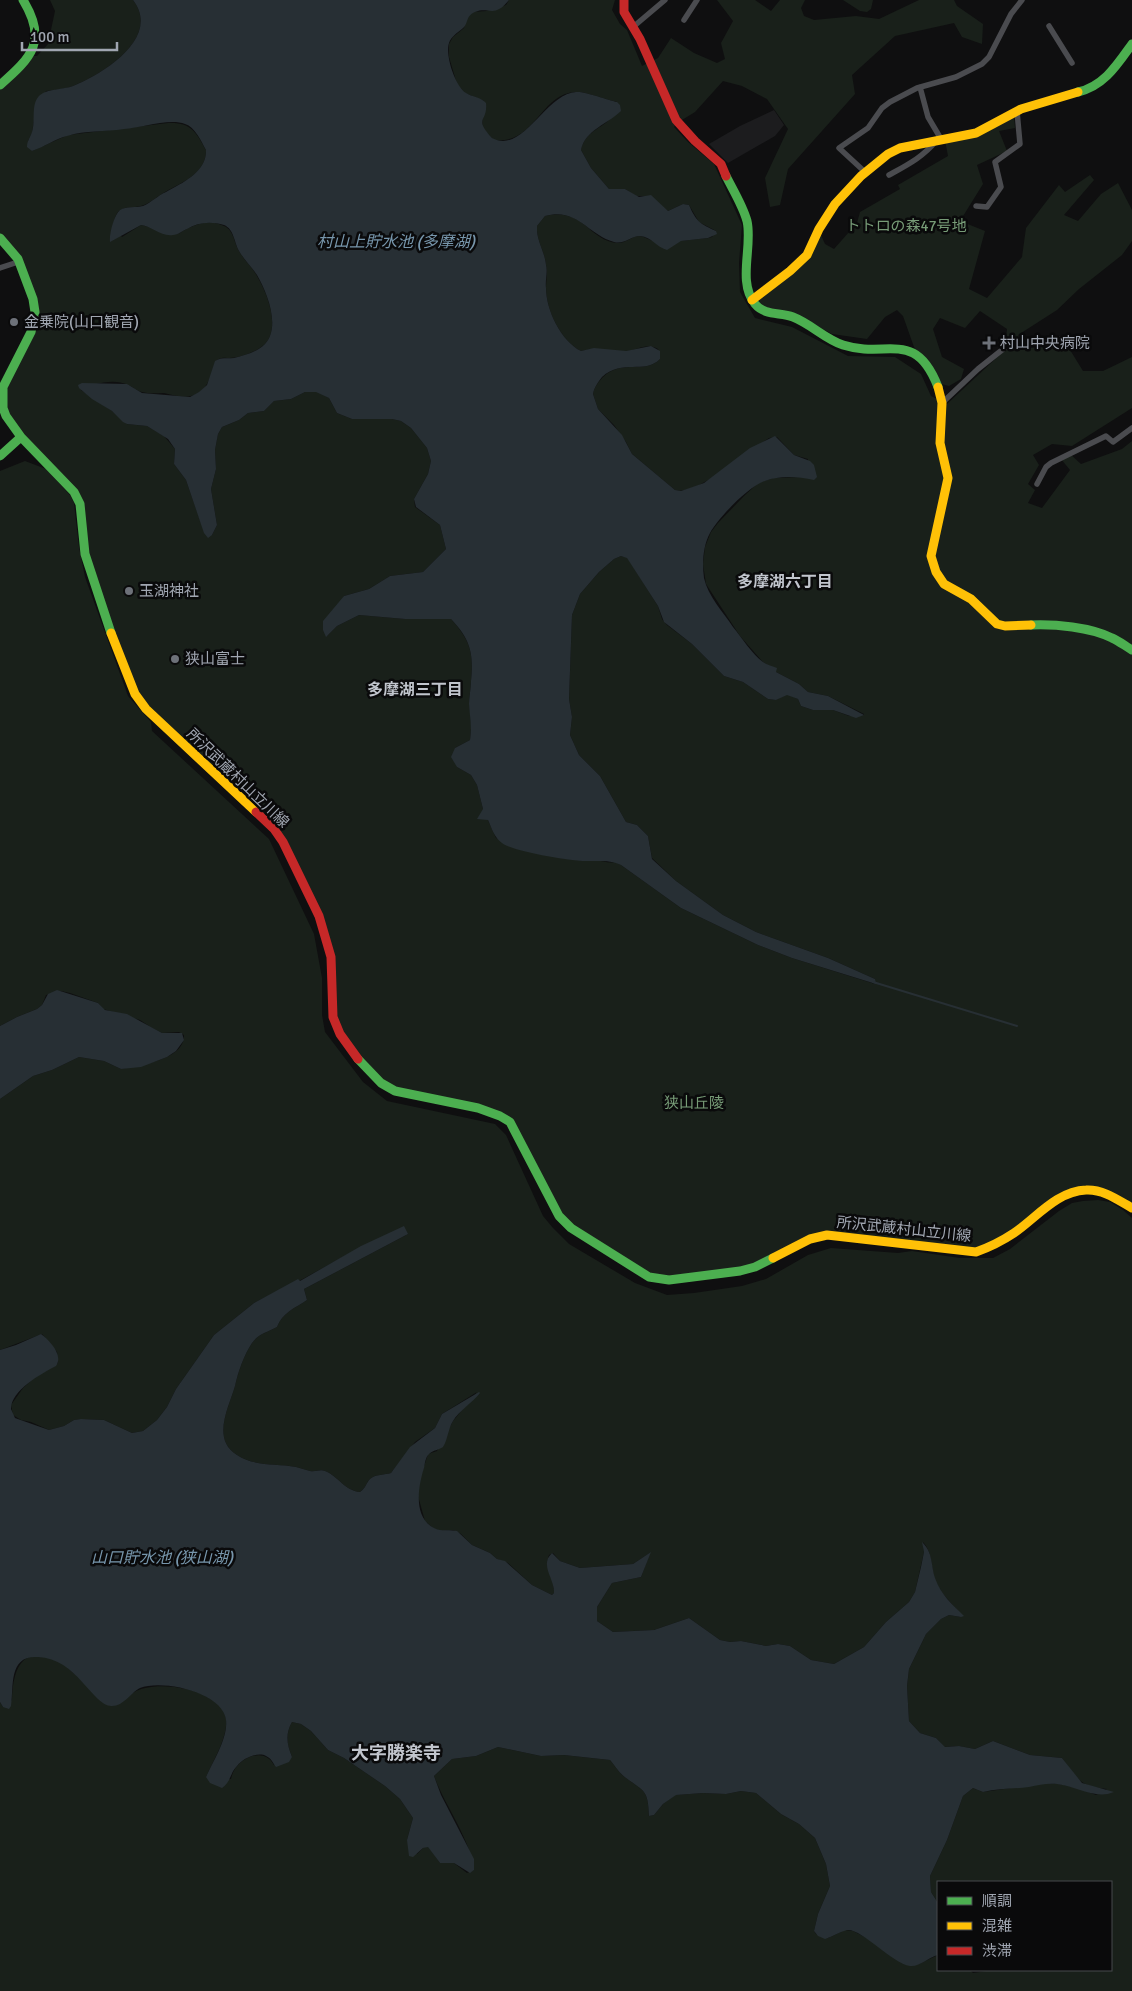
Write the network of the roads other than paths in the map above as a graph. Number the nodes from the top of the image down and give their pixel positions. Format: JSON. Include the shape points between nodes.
{"nodes":[{"id":1,"x":23,"y":0,"type":"edge"},
{"id":2,"x":624,"y":0,"type":"edge"},
{"id":3,"x":664,"y":0,"type":"edge"},
{"id":4,"x":697,"y":0,"type":"edge"},
{"id":5,"x":1022,"y":0,"type":"edge"},
{"id":6,"x":684,"y":20,"type":"dead end"},
{"id":7,"x":1049,"y":26,"type":"dead end"},
{"id":8,"x":633,"y":27,"type":"junction"},
{"id":9,"x":1132,"y":44,"type":"edge"},
{"id":10,"x":1072,"y":63,"type":"dead end"},
{"id":11,"x":0,"y":86,"type":"edge"},
{"id":12,"x":920,"y":87,"type":"junction"},
{"id":13,"x":1017,"y":111,"type":"junction"},
{"id":14,"x":939,"y":139,"type":"junction"},
{"id":15,"x":865,"y":172,"type":"junction"},
{"id":16,"x":889,"y":175,"type":"dead end"},
{"id":17,"x":976,"y":206,"type":"dead end"},
{"id":18,"x":0,"y":238,"type":"edge"},
{"id":19,"x":18,"y":262,"type":"junction"},
{"id":20,"x":0,"y":268,"type":"edge"},
{"id":21,"x":752,"y":300,"type":"junction"},
{"id":22,"x":1069,"y":338,"type":"dead end"},
{"id":23,"x":942,"y":403,"type":"junction"},
{"id":24,"x":1132,"y":428,"type":"edge"},
{"id":25,"x":21,"y":437,"type":"junction"},
{"id":26,"x":0,"y":456,"type":"edge"},
{"id":27,"x":1037,"y":484,"type":"dead end"},
{"id":28,"x":1132,"y":650,"type":"edge"},
{"id":29,"x":1132,"y":1208,"type":"edge"}],
"edges":[{"from":1,"to":11,"type":"main road","via":[[34,19],[34,47],[30,56]]},
{"from":2,"to":8,"type":"main road","via":[[624,12]]},
{"from":3,"to":8,"type":"street"},
{"from":4,"to":6,"type":"street"},
{"from":5,"to":12,"type":"street","via":[[982,64],[956,77]]},
{"from":7,"to":10,"type":"street"},
{"from":8,"to":21,"type":"main road","via":[[676,120],[721,164],[747,222],[746,266]]},
{"from":9,"to":13,"type":"main road","via":[[1112,72],[1091,89]]},
{"from":12,"to":14,"type":"street","via":[[928,117]]},
{"from":12,"to":15,"type":"street","via":[[882,108],[868,128],[839,148]]},
{"from":13,"to":14,"type":"main road","via":[[976,133]]},
{"from":13,"to":17,"type":"street","via":[[1020,144],[995,162],[1001,187],[987,207]]},
{"from":14,"to":15,"type":"main road","via":[[900,148]]},
{"from":14,"to":16,"type":"street","via":[[927,152]]},
{"from":15,"to":21,"type":"main road","via":[[831,210],[807,255]]},
{"from":18,"to":19,"type":"main road","name":"所沢武蔵村山立川線"},
{"from":19,"to":20,"type":"street"},
{"from":19,"to":25,"type":"main road","name":"所沢武蔵村山立川線","via":[[33,299],[35,317],[31,332],[3,387],[2,400],[6,416]]},
{"from":21,"to":23,"type":"main road","via":[[764,311],[796,318],[842,345],[897,348],[923,360],[940,390]]},
{"from":22,"to":23,"type":"street","via":[[1007,346]]},
{"from":23,"to":28,"type":"main road","via":[[940,443],[949,479],[931,556],[942,582],[971,599],[997,624],[1074,627],[1111,637]]},
{"from":24,"to":27,"type":"street","via":[[1114,442],[1106,436],[1051,463]]},
{"from":25,"to":26,"type":"main road"},
{"from":25,"to":29,"type":"main road","name":"所沢武蔵村山立川線","via":[[74,492],[80,504],[85,554],[135,694],[146,710],[274,829],[284,843],[318,915],[329,947],[332,1016],[345,1041],[379,1081],[394,1090],[482,1108],[510,1122],[554,1209],[571,1228],[649,1277],[677,1280],[748,1270],[810,1239],[827,1235],[976,1252],[997,1245],[1056,1200],[1077,1191],[1107,1193]]}]}
